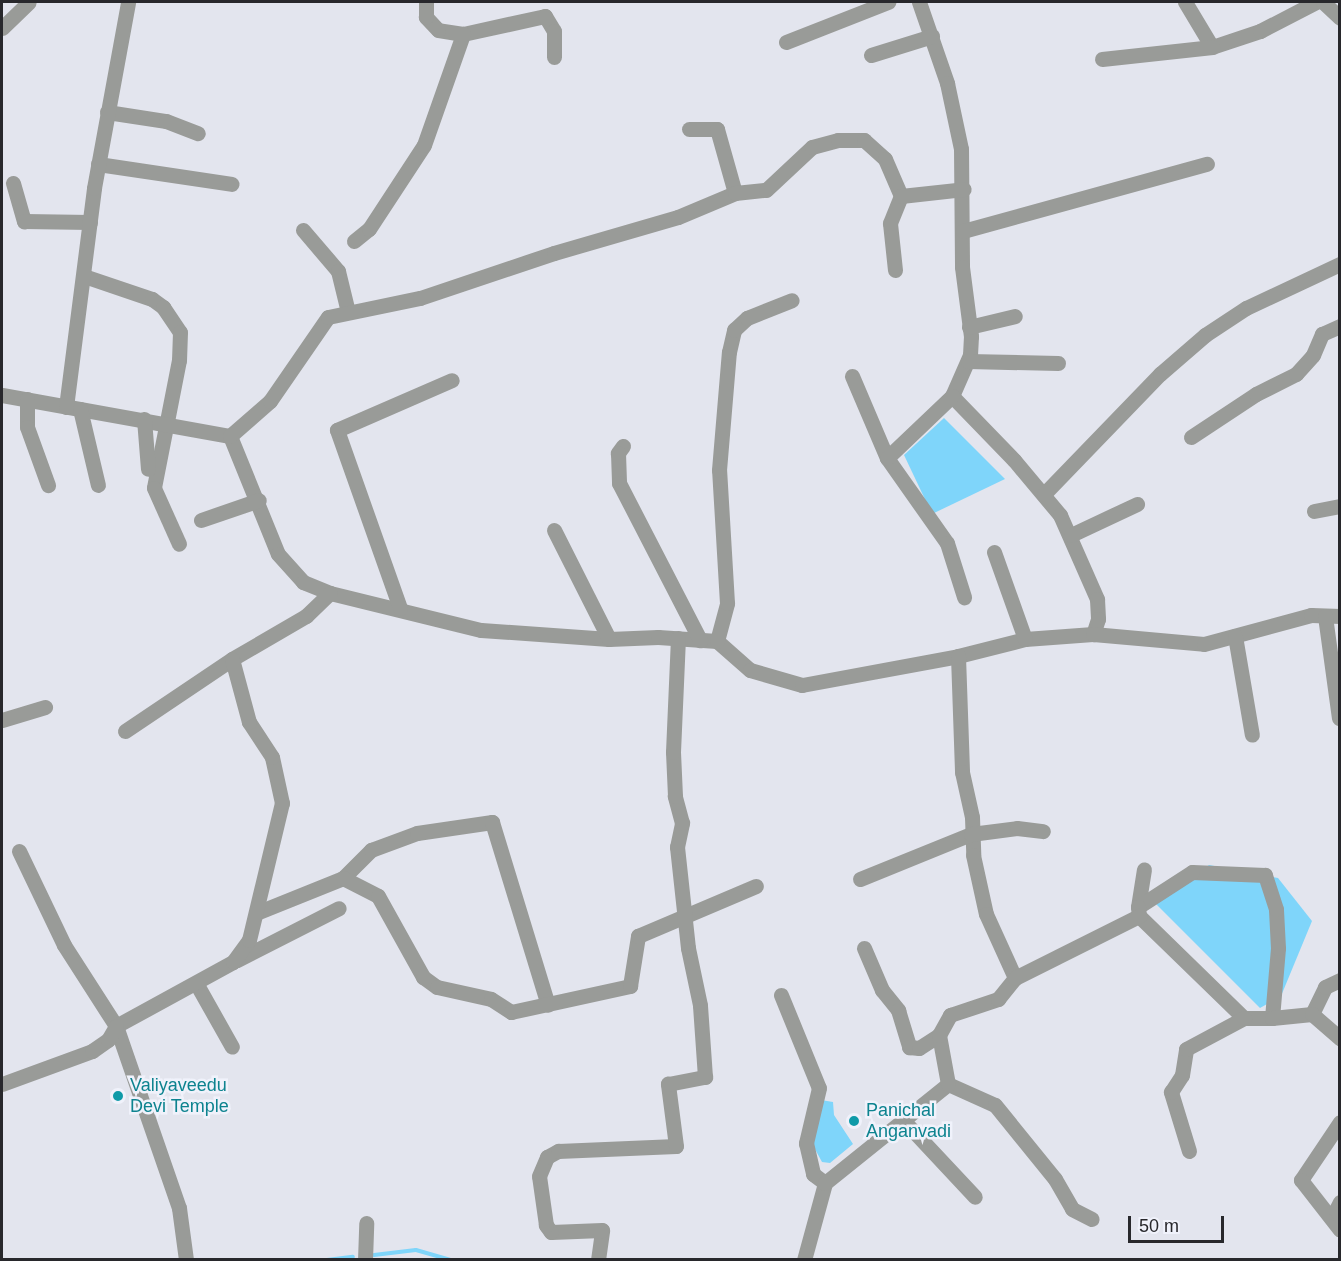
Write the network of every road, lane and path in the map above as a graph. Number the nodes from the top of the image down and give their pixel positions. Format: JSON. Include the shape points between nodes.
{"nodes":[{"id":1,"x":29,"y":2,"type":"edge"},
{"id":2,"x":128,"y":2,"type":"edge"},
{"id":3,"x":426,"y":2,"type":"edge"},
{"id":4,"x":888,"y":2,"type":"edge"},
{"id":5,"x":919,"y":2,"type":"edge"},
{"id":6,"x":1185,"y":2,"type":"edge"},
{"id":7,"x":1316,"y":2,"type":"edge"},
{"id":8,"x":1323,"y":2,"type":"edge"},
{"id":9,"x":1340,"y":18,"type":"edge"},
{"id":10,"x":2,"y":28,"type":"edge"},
{"id":11,"x":463,"y":34,"type":"junction"},
{"id":12,"x":932,"y":36,"type":"junction"},
{"id":13,"x":786,"y":42,"type":"dead end"},
{"id":14,"x":1212,"y":47,"type":"junction"},
{"id":15,"x":871,"y":55,"type":"dead end"},
{"id":16,"x":554,"y":57,"type":"dead end"},
{"id":17,"x":1102,"y":59,"type":"dead end"},
{"id":18,"x":107,"y":112,"type":"junction"},
{"id":19,"x":689,"y":129,"type":"dead end"},
{"id":20,"x":198,"y":133,"type":"dead end"},
{"id":21,"x":98,"y":164,"type":"junction"},
{"id":22,"x":1207,"y":164,"type":"dead end"},
{"id":23,"x":13,"y":183,"type":"dead end"},
{"id":24,"x":232,"y":184,"type":"dead end"},
{"id":25,"x":964,"y":189,"type":"junction"},
{"id":26,"x":735,"y":193,"type":"junction"},
{"id":27,"x":901,"y":196,"type":"junction"},
{"id":28,"x":90,"y":222,"type":"junction"},
{"id":29,"x":303,"y":230,"type":"dead end"},
{"id":30,"x":963,"y":231,"type":"junction"},
{"id":31,"x":354,"y":241,"type":"dead end"},
{"id":32,"x":1340,"y":264,"type":"edge"},
{"id":33,"x":895,"y":270,"type":"dead end"},
{"id":34,"x":84,"y":276,"type":"junction"},
{"id":35,"x":792,"y":300,"type":"dead end"},
{"id":36,"x":348,"y":312,"type":"junction"},
{"id":37,"x":1015,"y":316,"type":"dead end"},
{"id":38,"x":1340,"y":326,"type":"edge"},
{"id":39,"x":969,"y":327,"type":"junction"},
{"id":40,"x":968,"y":360,"type":"junction"},
{"id":41,"x":1058,"y":363,"type":"dead end"},
{"id":42,"x":852,"y":376,"type":"dead end"},
{"id":43,"x":452,"y":380,"type":"dead end"},
{"id":44,"x":2,"y":395,"type":"edge"},
{"id":45,"x":952,"y":396,"type":"junction"},
{"id":46,"x":27,"y":399,"type":"junction"},
{"id":47,"x":73,"y":408,"type":"junction"},
{"id":48,"x":144,"y":419,"type":"junction"},
{"id":49,"x":167,"y":424,"type":"junction"},
{"id":50,"x":230,"y":436,"type":"junction"},
{"id":51,"x":1191,"y":437,"type":"dead end"},
{"id":52,"x":623,"y":446,"type":"dead end"},
{"id":53,"x":886,"y":458,"type":"junction"},
{"id":54,"x":148,"y":469,"type":"dead end"},
{"id":55,"x":48,"y":485,"type":"dead end"},
{"id":56,"x":98,"y":485,"type":"dead end"},
{"id":57,"x":1044,"y":494,"type":"junction"},
{"id":58,"x":259,"y":500,"type":"junction"},
{"id":59,"x":1137,"y":504,"type":"dead end"},
{"id":60,"x":1340,"y":506,"type":"edge"},
{"id":61,"x":1314,"y":511,"type":"dead end"},
{"id":62,"x":201,"y":520,"type":"dead end"},
{"id":63,"x":554,"y":530,"type":"dead end"},
{"id":64,"x":1071,"y":535,"type":"junction"},
{"id":65,"x":179,"y":544,"type":"dead end"},
{"id":66,"x":994,"y":552,"type":"dead end"},
{"id":67,"x":330,"y":593,"type":"junction"},
{"id":68,"x":964,"y":597,"type":"dead end"},
{"id":69,"x":400,"y":608,"type":"junction"},
{"id":70,"x":1332,"y":616,"type":"edge"},
{"id":71,"x":1094,"y":634,"type":"junction"},
{"id":72,"x":1235,"y":636,"type":"junction"},
{"id":73,"x":678,"y":638,"type":"junction"},
{"id":74,"x":609,"y":639,"type":"junction"},
{"id":75,"x":1025,"y":639,"type":"junction"},
{"id":76,"x":700,"y":640,"type":"junction"},
{"id":77,"x":717,"y":641,"type":"junction"},
{"id":78,"x":958,"y":656,"type":"junction"},
{"id":79,"x":232,"y":659,"type":"junction"},
{"id":80,"x":45,"y":707,"type":"dead end"},
{"id":81,"x":1339,"y":718,"type":"edge"},
{"id":82,"x":2,"y":720,"type":"edge"},
{"id":83,"x":125,"y":731,"type":"dead end"},
{"id":84,"x":1252,"y":735,"type":"dead end"},
{"id":85,"x":1043,"y":831,"type":"dead end"},
{"id":86,"x":971,"y":834,"type":"junction"},
{"id":87,"x":19,"y":851,"type":"dead end"},
{"id":88,"x":1144,"y":869,"type":"dead end"},
{"id":89,"x":343,"y":878,"type":"junction"},
{"id":90,"x":860,"y":879,"type":"dead end"},
{"id":91,"x":756,"y":886,"type":"dead end"},
{"id":92,"x":339,"y":908,"type":"dead end"},
{"id":93,"x":1138,"y":911,"type":"junction"},
{"id":94,"x":256,"y":913,"type":"junction"},
{"id":95,"x":684,"y":914,"type":"junction"},
{"id":96,"x":864,"y":948,"type":"dead end"},
{"id":97,"x":233,"y":962,"type":"junction"},
{"id":98,"x":1015,"y":978,"type":"junction"},
{"id":99,"x":1340,"y":980,"type":"edge"},
{"id":100,"x":196,"y":983,"type":"junction"},
{"id":101,"x":781,"y":995,"type":"dead end"},
{"id":102,"x":548,"y":1005,"type":"junction"},
{"id":103,"x":1312,"y":1014,"type":"junction"},
{"id":104,"x":1244,"y":1018,"type":"junction"},
{"id":105,"x":1272,"y":1018,"type":"junction"},
{"id":106,"x":116,"y":1026,"type":"junction"},
{"id":107,"x":939,"y":1035,"type":"junction"},
{"id":108,"x":1340,"y":1038,"type":"edge"},
{"id":109,"x":232,"y":1047,"type":"dead end"},
{"id":110,"x":2,"y":1084,"type":"edge"},
{"id":111,"x":948,"y":1084,"type":"junction"},
{"id":112,"x":903,"y":1120,"type":"junction"},
{"id":113,"x":1340,"y":1122,"type":"edge"},
{"id":114,"x":1189,"y":1151,"type":"dead end"},
{"id":115,"x":825,"y":1183,"type":"junction"},
{"id":116,"x":975,"y":1197,"type":"dead end"},
{"id":117,"x":1340,"y":1203,"type":"edge"},
{"id":118,"x":1340,"y":1216,"type":"edge"},
{"id":119,"x":1092,"y":1219,"type":"dead end"},
{"id":120,"x":366,"y":1223,"type":"dead end"},
{"id":121,"x":1340,"y":1230,"type":"edge"},
{"id":122,"x":186,"y":1260,"type":"edge"},
{"id":123,"x":365,"y":1260,"type":"edge"},
{"id":124,"x":598,"y":1260,"type":"edge"},
{"id":125,"x":804,"y":1260,"type":"edge"}],
"edges":[{"from":1,"to":10,"type":"street"},
{"from":2,"to":18,"type":"street"},
{"from":3,"to":11,"type":"street","via":[[426,17],[438,30]]},
{"from":4,"to":13,"type":"street"},
{"from":5,"to":12,"type":"street"},
{"from":6,"to":14,"type":"street"},
{"from":7,"to":14,"type":"street","via":[[1260,30]]},
{"from":8,"to":9,"type":"street"},
{"from":11,"to":16,"type":"street","via":[[545,16],[554,31]]},
{"from":11,"to":31,"type":"street","via":[[424,145],[369,229]]},
{"from":12,"to":15,"type":"street"},
{"from":12,"to":25,"type":"street","via":[[962,149]]},
{"from":14,"to":17,"type":"street"},
{"from":18,"to":20,"type":"street","via":[[166,121]]},
{"from":18,"to":21,"type":"street"},
{"from":19,"to":26,"type":"street","via":[[717,129]]},
{"from":21,"to":24,"type":"street"},
{"from":21,"to":28,"type":"street"},
{"from":22,"to":30,"type":"street"},
{"from":23,"to":28,"type":"street","via":[[24,221]]},
{"from":25,"to":27,"type":"street"},
{"from":25,"to":30,"type":"street"},
{"from":26,"to":27,"type":"street","via":[[766,190],[812,147],[838,140],[864,140],[885,159]]},
{"from":26,"to":36,"type":"street","via":[[678,217],[420,298]]},
{"from":27,"to":33,"type":"street","via":[[890,223]]},
{"from":28,"to":34,"type":"street"},
{"from":29,"to":36,"type":"street","via":[[338,271]]},
{"from":30,"to":39,"type":"street","via":[[962,267]]},
{"from":32,"to":57,"type":"street","via":[[1246,308],[1205,335],[1160,374]]},
{"from":34,"to":47,"type":"street"},
{"from":34,"to":49,"type":"street","via":[[152,299],[174,320],[180,332],[179,360]]},
{"from":35,"to":77,"type":"street","via":[[747,318],[734,330],[729,352],[719,470],[727,603]]},
{"from":36,"to":50,"type":"street","via":[[328,317],[322,323],[270,400]]},
{"from":37,"to":39,"type":"street"},
{"from":38,"to":51,"type":"street","via":[[1322,334],[1313,355],[1296,374],[1256,394]]},
{"from":39,"to":40,"type":"street"},
{"from":40,"to":41,"type":"street"},
{"from":40,"to":45,"type":"street"},
{"from":42,"to":53,"type":"street"},
{"from":43,"to":69,"type":"street","via":[[336,430]]},
{"from":44,"to":46,"type":"street"},
{"from":45,"to":53,"type":"street"},
{"from":45,"to":57,"type":"street"},
{"from":46,"to":47,"type":"street"},
{"from":46,"to":55,"type":"street","via":[[27,427]]},
{"from":47,"to":48,"type":"street"},
{"from":47,"to":56,"type":"street"},
{"from":48,"to":49,"type":"street"},
{"from":48,"to":54,"type":"street"},
{"from":49,"to":50,"type":"street"},
{"from":49,"to":65,"type":"street","via":[[154,488]]},
{"from":50,"to":58,"type":"street"},
{"from":52,"to":76,"type":"street","via":[[618,453],[619,483]]},
{"from":53,"to":68,"type":"street","via":[[947,543]]},
{"from":57,"to":64,"type":"street"},
{"from":58,"to":62,"type":"street"},
{"from":58,"to":67,"type":"street","via":[[278,554],[303,582]]},
{"from":59,"to":64,"type":"street"},
{"from":60,"to":61,"type":"street"},
{"from":63,"to":74,"type":"street"},
{"from":64,"to":71,"type":"street","via":[[1096,599],[1098,619]]},
{"from":66,"to":75,"type":"street"},
{"from":67,"to":69,"type":"street"},
{"from":67,"to":79,"type":"street","via":[[306,616]]},
{"from":69,"to":74,"type":"street","via":[[481,630]]},
{"from":70,"to":72,"type":"street","via":[[1311,615]]},
{"from":70,"to":81,"type":"street"},
{"from":71,"to":72,"type":"street","via":[[1204,644]]},
{"from":71,"to":75,"type":"street"},
{"from":72,"to":84,"type":"street"},
{"from":73,"to":74,"type":"street"},
{"from":73,"to":76,"type":"street"},
{"from":73,"to":95,"type":"street","via":[[673,752],[675,796],[682,823],[677,847]]},
{"from":75,"to":78,"type":"street"},
{"from":76,"to":77,"type":"street"},
{"from":77,"to":78,"type":"street","via":[[750,670],[802,685]]},
{"from":78,"to":86,"type":"street","via":[[962,772],[972,817]]},
{"from":79,"to":83,"type":"street"},
{"from":79,"to":94,"type":"street","via":[[249,722],[272,757],[282,803]]},
{"from":80,"to":82,"type":"street"},
{"from":85,"to":86,"type":"street","via":[[1017,828]]},
{"from":86,"to":90,"type":"street"},
{"from":86,"to":98,"type":"street","via":[[986,915]]},
{"from":87,"to":106,"type":"street","via":[[64,945]]},
{"from":88,"to":93,"type":"street"},
{"from":89,"to":94,"type":"street"},
{"from":89,"to":102,"type":"street","via":[[378,896],[423,977],[437,987],[491,999],[511,1012]]},
{"from":89,"to":102,"type":"street","via":[[371,850],[417,833],[445,832],[492,822]]},
{"from":91,"to":95,"type":"street"},
{"from":92,"to":97,"type":"street"},
{"from":93,"to":98,"type":"street"},
{"from":93,"to":104,"type":"street"},
{"from":93,"to":105,"type":"street","via":[[1192,872],[1265,876],[1276,909],[1278,948]]},
{"from":94,"to":97,"type":"street","via":[[249,940]]},
{"from":95,"to":102,"type":"street","via":[[638,936],[630,986]]},
{"from":95,"to":124,"type":"street","via":[[700,1005],[705,1077],[668,1084],[676,1146],[558,1151],[547,1157],[539,1176],[546,1225],[552,1232],[602,1230]]},
{"from":96,"to":107,"type":"street","via":[[882,990],[898,1010],[909,1047],[920,1048]]},
{"from":97,"to":100,"type":"street"},
{"from":98,"to":107,"type":"street","via":[[998,999],[950,1015]]},
{"from":99,"to":103,"type":"street","via":[[1325,987]]},
{"from":100,"to":106,"type":"street"},
{"from":100,"to":109,"type":"street"},
{"from":101,"to":115,"type":"street","via":[[819,1088],[806,1143],[813,1174]]},
{"from":103,"to":105,"type":"street"},
{"from":103,"to":108,"type":"street"},
{"from":104,"to":105,"type":"street"},
{"from":104,"to":114,"type":"street","via":[[1186,1049],[1182,1075],[1171,1092]]},
{"from":106,"to":110,"type":"street","via":[[108,1040],[92,1051]]},
{"from":106,"to":122,"type":"street","via":[[179,1208]]},
{"from":107,"to":111,"type":"street"},
{"from":111,"to":112,"type":"street"},
{"from":111,"to":119,"type":"street","via":[[995,1105],[1055,1179],[1072,1209]]},
{"from":112,"to":115,"type":"street"},
{"from":112,"to":116,"type":"street"},
{"from":113,"to":121,"type":"street","via":[[1300,1180]]},
{"from":115,"to":125,"type":"street"},
{"from":117,"to":118,"type":"street","via":[[1336,1210]]},
{"from":120,"to":123,"type":"street"}]}
